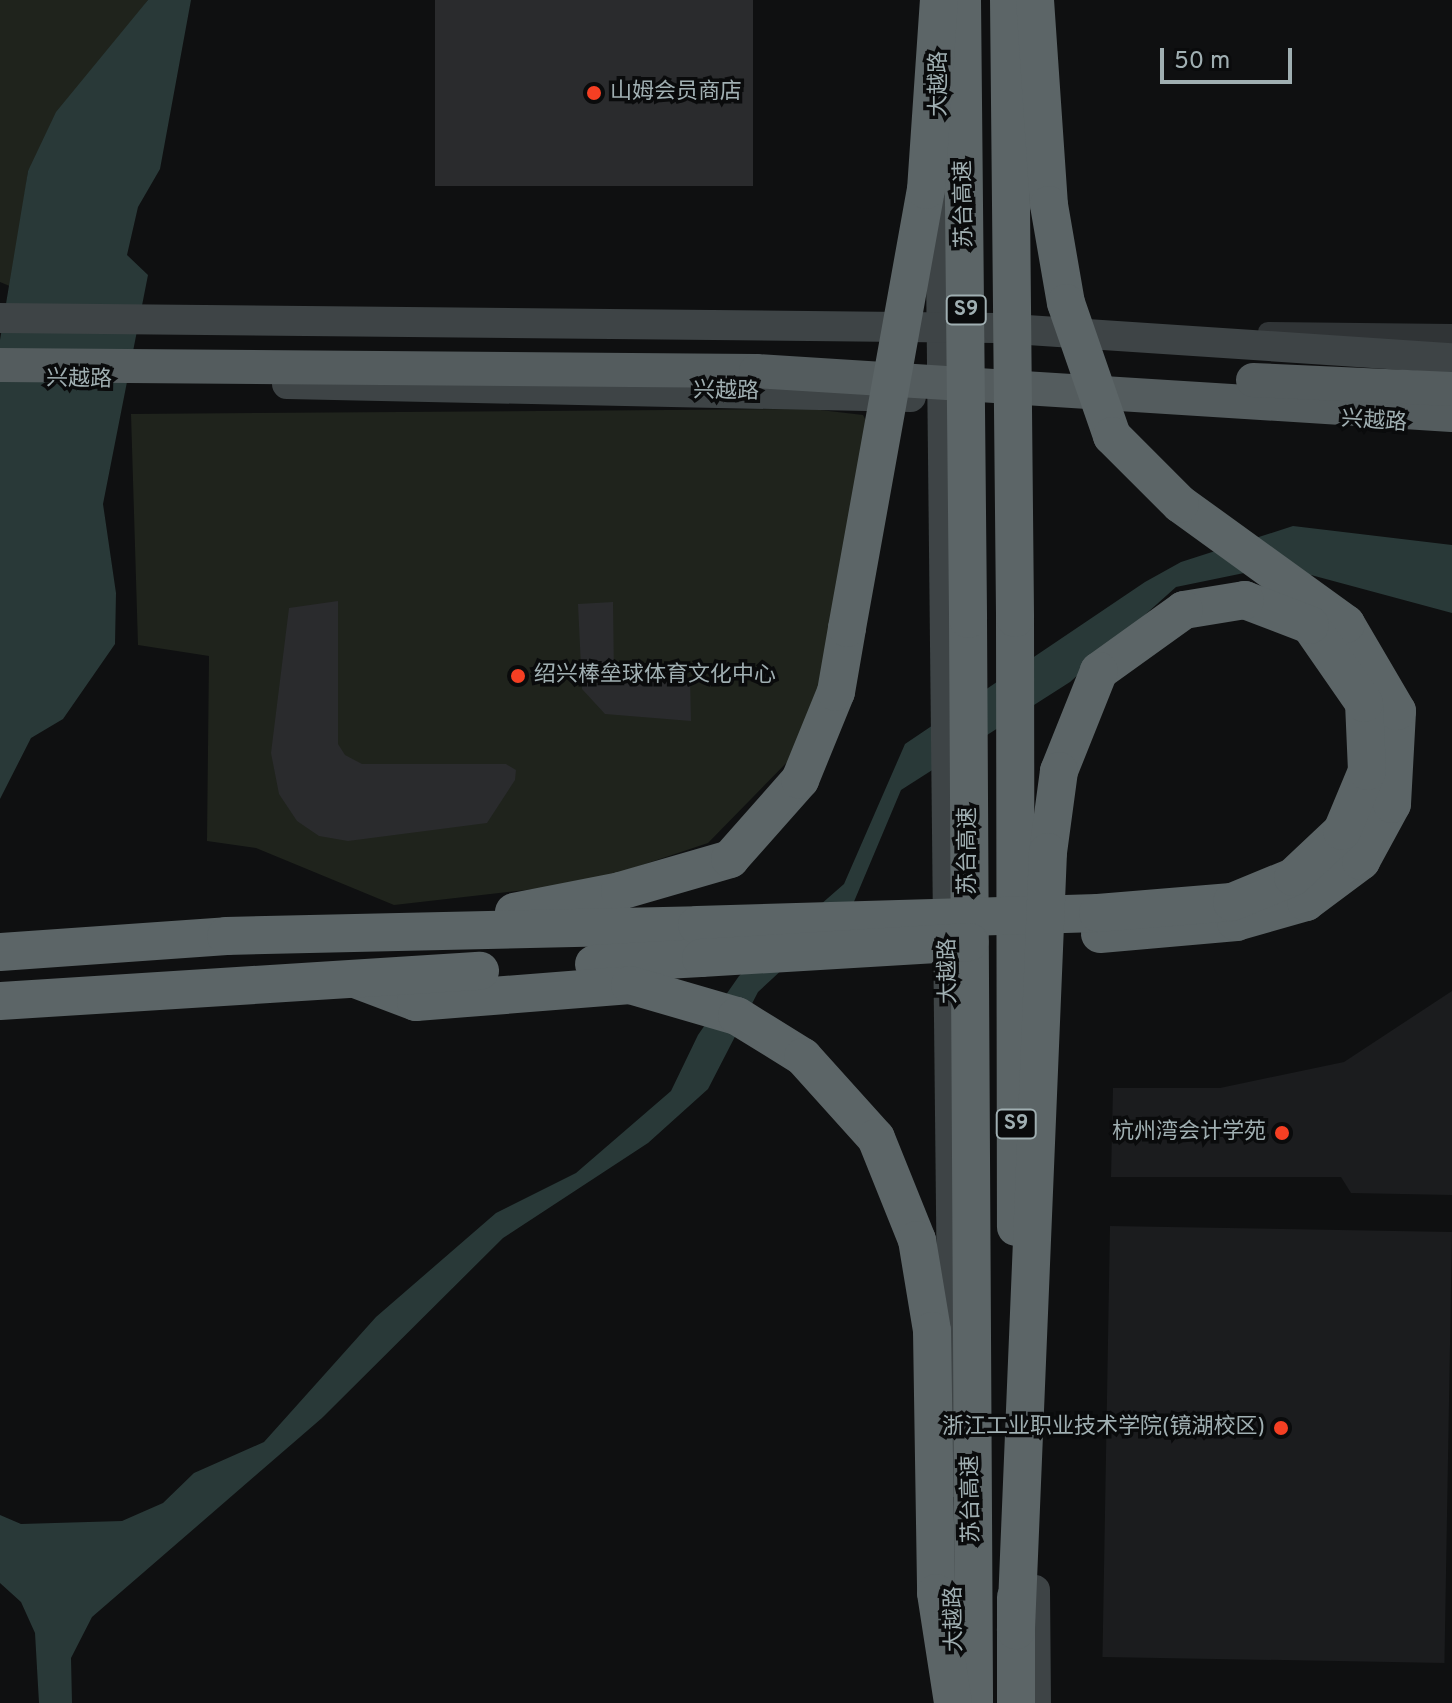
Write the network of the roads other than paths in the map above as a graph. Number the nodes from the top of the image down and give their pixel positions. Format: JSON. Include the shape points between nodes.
{"nodes":[{"id":1,"x":939,"y":0,"type":"edge"},
{"id":2,"x":962,"y":0,"type":"edge"},
{"id":3,"x":1009,"y":0,"type":"edge"},
{"id":4,"x":1023,"y":0,"type":"edge"},
{"id":5,"x":1035,"y":0,"type":"edge"},
{"id":6,"x":0,"y":318,"type":"edge"},
{"id":7,"x":942,"y":327,"type":"junction"},
{"id":8,"x":1026,"y":330,"type":"junction"},
{"id":9,"x":1452,"y":334,"type":"edge"},
{"id":10,"x":0,"y":344,"type":"edge"},
{"id":11,"x":1452,"y":358,"type":"edge"},
{"id":12,"x":0,"y":365,"type":"edge"},
{"id":13,"x":0,"y":379,"type":"edge"},
{"id":14,"x":1452,"y":389,"type":"edge"},
{"id":15,"x":943,"y":397,"type":"junction"},
{"id":16,"x":1026,"y":401,"type":"junction"},
{"id":17,"x":1452,"y":415,"type":"edge"},
{"id":18,"x":1452,"y":427,"type":"edge"},
{"id":19,"x":397,"y":934,"type":"junction"},
{"id":20,"x":0,"y":952,"type":"edge"},
{"id":21,"x":355,"y":979,"type":"junction"},
{"id":22,"x":0,"y":1001,"type":"edge"},
{"id":23,"x":1016,"y":1630,"type":"junction"},
{"id":24,"x":955,"y":1703,"type":"edge"},
{"id":25,"x":974,"y":1703,"type":"edge"},
{"id":26,"x":1016,"y":1703,"type":"edge"},
{"id":27,"x":1036,"y":1703,"type":"edge"}],
"edges":[{"from":1,"to":7,"type":"main road","name":"大越路"},
{"from":1,"to":19,"type":"highway","bridge":true,"via":[[926,190],[836,692],[800,780],[730,859],[620,891]]},
{"from":2,"to":25,"type":"highway","name":"苏台高速","number":"S9","bridge":true},
{"from":3,"to":23,"type":"highway","name":"苏台高速","number":"S9","bridge":true},
{"from":4,"to":8,"type":"main road"},
{"from":5,"to":21,"type":"highway","bridge":true,"via":[[1049,205],[1061,275],[1112,436],[1180,504],[1346,624],[1397,711],[1392,804],[1361,861],[1306,902],[1236,922]]},
{"from":6,"to":7,"type":"main road"},
{"from":7,"to":8,"type":"main road"},
{"from":7,"to":15,"type":"main road","name":"大越路"},
{"from":8,"to":9,"type":"street"},
{"from":8,"to":11,"type":"main road"},
{"from":8,"to":16,"type":"main road"},
{"from":10,"to":14,"type":"highway","bridge":true,"via":[[757,352]]},
{"from":12,"to":17,"type":"highway","bridge":true,"via":[[756,371]]},
{"from":13,"to":15,"type":"main road","name":"兴越路"},
{"from":15,"to":16,"type":"main road","name":"兴越路"},
{"from":15,"to":24,"type":"main road","name":"大越路"},
{"from":16,"to":18,"type":"main road","name":"兴越路"},
{"from":16,"to":27,"type":"main road"},
{"from":19,"to":20,"type":"highway","via":[[226,936]]},
{"from":19,"to":23,"type":"highway","bridge":true,"via":[[1021,915],[1036,915],[1051,915],[1082,914],[1232,902],[1293,877],[1342,831],[1367,771],[1364,703],[1310,625],[1245,600],[1184,610],[1099,671],[1059,771],[1046,883],[1046,899],[1045,915],[1045,931]]},
{"from":21,"to":22,"type":"highway"},
{"from":21,"to":24,"type":"highway","via":[[416,1002],[630,985],[737,1016],[803,1057],[876,1138],[917,1240],[932,1331],[936,1593]]},
{"from":23,"to":26,"type":"highway","name":"苏台高速","number":"S9"}]}
